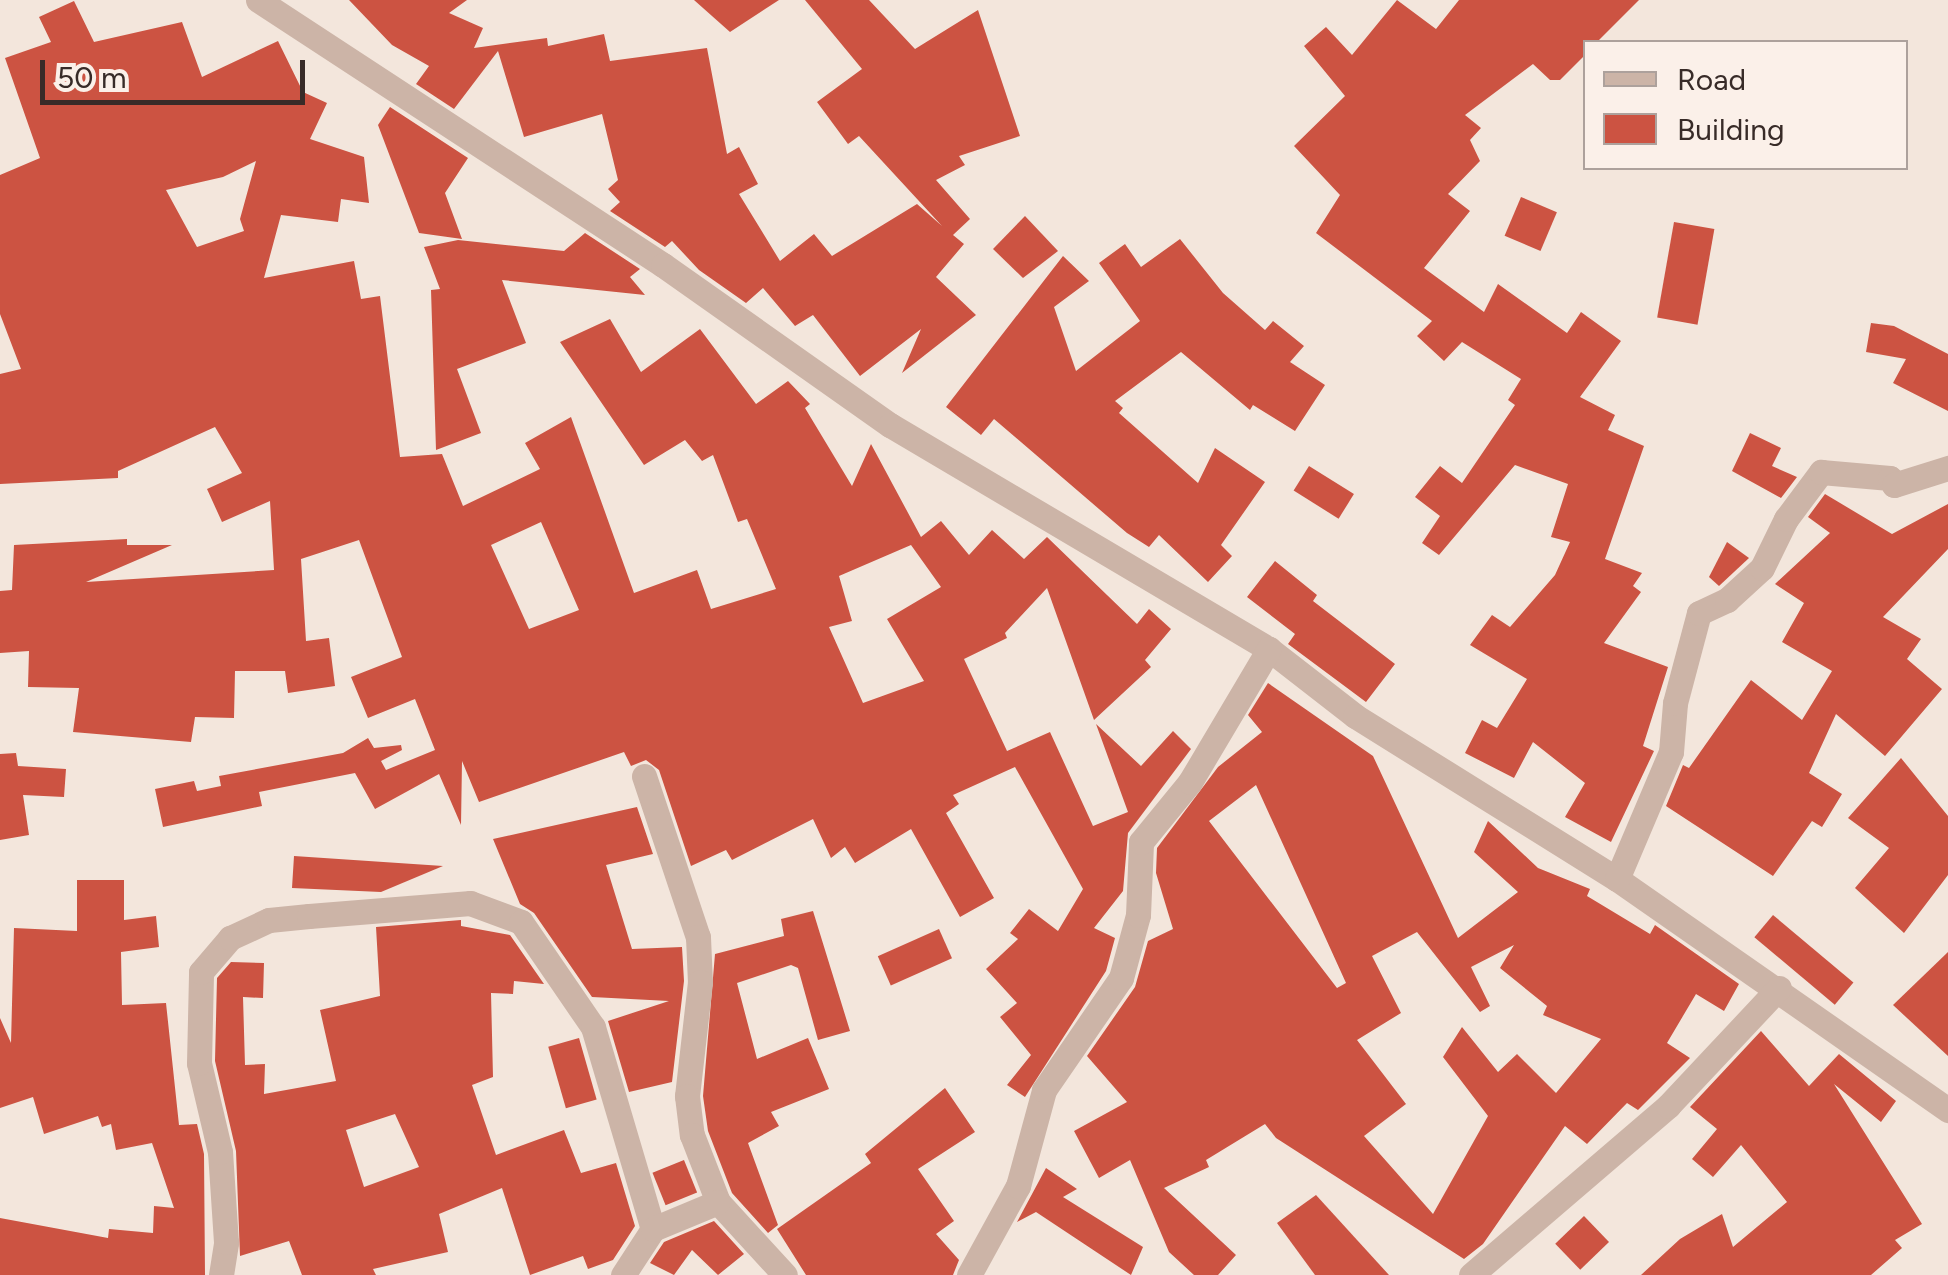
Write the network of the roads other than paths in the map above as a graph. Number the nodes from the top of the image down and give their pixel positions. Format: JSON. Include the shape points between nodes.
{"nodes":[{"id":1,"x":258,"y":0,"type":"edge"},
{"id":2,"x":1948,"y":468,"type":"edge"},
{"id":3,"x":1269,"y":649,"type":"junction"},
{"id":4,"x":644,"y":776,"type":"dead end"},
{"id":5,"x":1616,"y":880,"type":"junction"},
{"id":6,"x":1779,"y":988,"type":"junction"},
{"id":7,"x":1948,"y":1110,"type":"edge"},
{"id":8,"x":718,"y":1202,"type":"junction"},
{"id":9,"x":653,"y":1229,"type":"junction"},
{"id":10,"x":222,"y":1275,"type":"edge"},
{"id":11,"x":624,"y":1275,"type":"edge"},
{"id":12,"x":785,"y":1275,"type":"edge"},
{"id":13,"x":970,"y":1275,"type":"edge"},
{"id":14,"x":1471,"y":1275,"type":"edge"}],
"edges":[{"from":1,"to":3,"type":"street","via":[[646,254],[890,426]]},
{"from":2,"to":5,"type":"street","via":[[1894,484],[1890,478],[1822,472],[1786,519],[1762,568],[1728,600],[1699,613],[1674,703],[1671,752]]},
{"from":3,"to":5,"type":"street","via":[[1355,716]]},
{"from":3,"to":13,"type":"street","via":[[1190,782],[1141,842],[1138,916],[1121,978],[1044,1090],[1018,1186]]},
{"from":4,"to":8,"type":"street","via":[[698,936],[700,982],[686,1096],[692,1135]]},
{"from":5,"to":6,"type":"street"},
{"from":6,"to":7,"type":"street"},
{"from":6,"to":14,"type":"street","via":[[1668,1106]]},
{"from":8,"to":9,"type":"street"},
{"from":8,"to":12,"type":"street"},
{"from":9,"to":10,"type":"street","via":[[592,1027],[521,922],[470,903],[269,920],[230,938],[201,972],[196,1023],[220,1152]]},
{"from":9,"to":11,"type":"street"}]}
